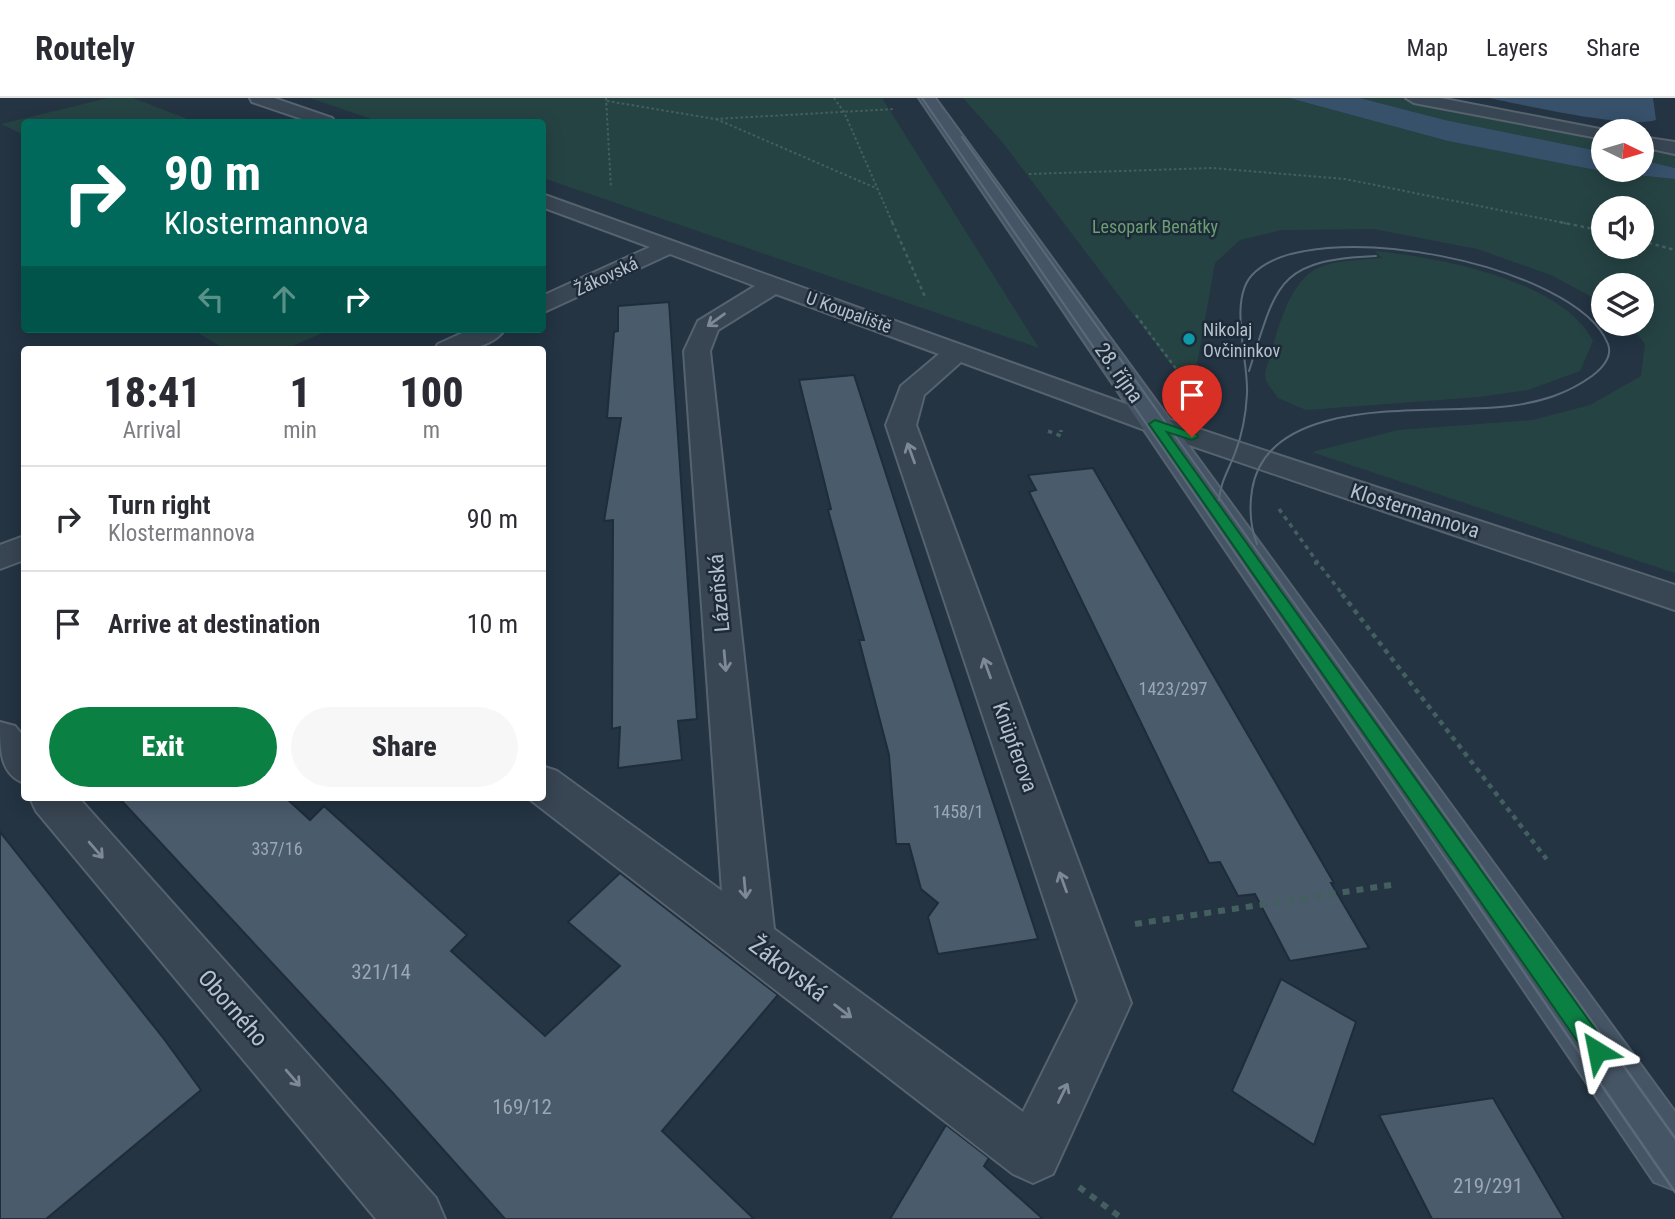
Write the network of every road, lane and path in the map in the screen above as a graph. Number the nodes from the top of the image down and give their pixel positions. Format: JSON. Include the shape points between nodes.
{"nodes":[{"id":1,"x":258,"y":98,"type":"edge"},
{"id":2,"x":834,"y":98,"type":"edge"},
{"id":3,"x":1414,"y":98,"type":"edge"},
{"id":4,"x":606,"y":100,"type":"edge"},
{"id":5,"x":913,"y":103,"type":"edge"},
{"id":6,"x":844,"y":112,"type":"junction"},
{"id":7,"x":318,"y":119,"type":"edge"},
{"id":8,"x":715,"y":119,"type":"junction"},
{"id":9,"x":1591,"y":132,"type":"edge"},
{"id":10,"x":1654,"y":144,"type":"edge"},
{"id":11,"x":1675,"y":148,"type":"edge"},
{"id":12,"x":1025,"y":174,"type":"dead end"},
{"id":13,"x":878,"y":189,"type":"junction"},
{"id":14,"x":546,"y":201,"type":"edge"},
{"id":15,"x":613,"y":225,"type":"junction"},
{"id":16,"x":1591,"y":229,"type":"edge"},
{"id":17,"x":1654,"y":244,"type":"edge"},
{"id":18,"x":670,"y":246,"type":"junction"},
{"id":19,"x":1675,"y":250,"type":"edge"},
{"id":20,"x":775,"y":285,"type":"junction"},
{"id":21,"x":546,"y":304,"type":"edge"},
{"id":22,"x":930,"y":310,"type":"dead end"},
{"id":23,"x":483,"y":333,"type":"edge"},
{"id":24,"x":456,"y":346,"type":"edge"},
{"id":25,"x":958,"y":351,"type":"junction"},
{"id":26,"x":1155,"y":424,"type":"junction"},
{"id":27,"x":21,"y":548,"type":"edge"},
{"id":28,"x":0,"y":558,"type":"edge"},
{"id":29,"x":1675,"y":598,"type":"edge"},
{"id":30,"x":0,"y":738,"type":"edge"},
{"id":31,"x":21,"y":762,"type":"edge"},
{"id":32,"x":546,"y":787,"type":"edge"},
{"id":33,"x":55,"y":801,"type":"edge"},
{"id":34,"x":1397,"y":884,"type":"dead end"},
{"id":35,"x":1082,"y":933,"type":"junction"},
{"id":36,"x":750,"y":940,"type":"junction"},
{"id":37,"x":1033,"y":1154,"type":"joint"},
{"id":38,"x":1675,"y":1161,"type":"edge"},
{"id":39,"x":415,"y":1219,"type":"edge"}],
"edges":[{"from":1,"to":7,"type":"street"},
{"from":2,"to":6,"type":"path"},
{"from":3,"to":9,"type":"street"},
{"from":4,"to":8,"type":"path"},
{"from":4,"to":15,"type":"path"},
{"from":5,"to":6,"type":"path"},
{"from":5,"to":26,"type":"main road","name":"28. října"},
{"from":6,"to":8,"type":"path"},
{"from":6,"to":13,"type":"path"},
{"from":8,"to":13,"type":"path"},
{"from":10,"to":11,"type":"street"},
{"from":12,"to":16,"type":"path","via":[[1212,169],[1345,179]]},
{"from":13,"to":22,"type":"path"},
{"from":14,"to":15,"type":"street","name":"U Koupaliště"},
{"from":15,"to":18,"type":"street","name":"U Koupaliště"},
{"from":17,"to":19,"type":"path"},
{"from":18,"to":20,"type":"street","name":"U Koupaliště"},
{"from":18,"to":21,"type":"street","name":"Žákovská"},
{"from":20,"to":25,"type":"street","name":"U Koupaliště"},
{"from":20,"to":36,"type":"street","name":"Lázeňská","one_way":true,"via":[[706,326],[697,351]]},
{"from":23,"to":24,"type":"street"},
{"from":25,"to":26,"type":"street","name":"U Koupaliště"},
{"from":35,"to":25,"type":"street","name":"Knüpferova","one_way":true,"via":[[901,425],[911,392]]},
{"from":26,"to":29,"type":"street","name":"Klostermannova"},
{"from":26,"to":38,"type":"main road","name":"28. října"},
{"from":27,"to":28,"type":"street"},
{"from":30,"to":31,"type":"street"},
{"from":32,"to":36,"type":"street","name":"Žákovská"},
{"from":33,"to":39,"type":"street","name":"Oborného","one_way":true},
{"from":34,"to":35,"type":"path"},
{"from":37,"to":35,"type":"street","name":"Knüpferova","one_way":true,"via":[[1105,1003]]},
{"from":36,"to":37,"type":"street","name":"Žákovská","one_way":true}]}
